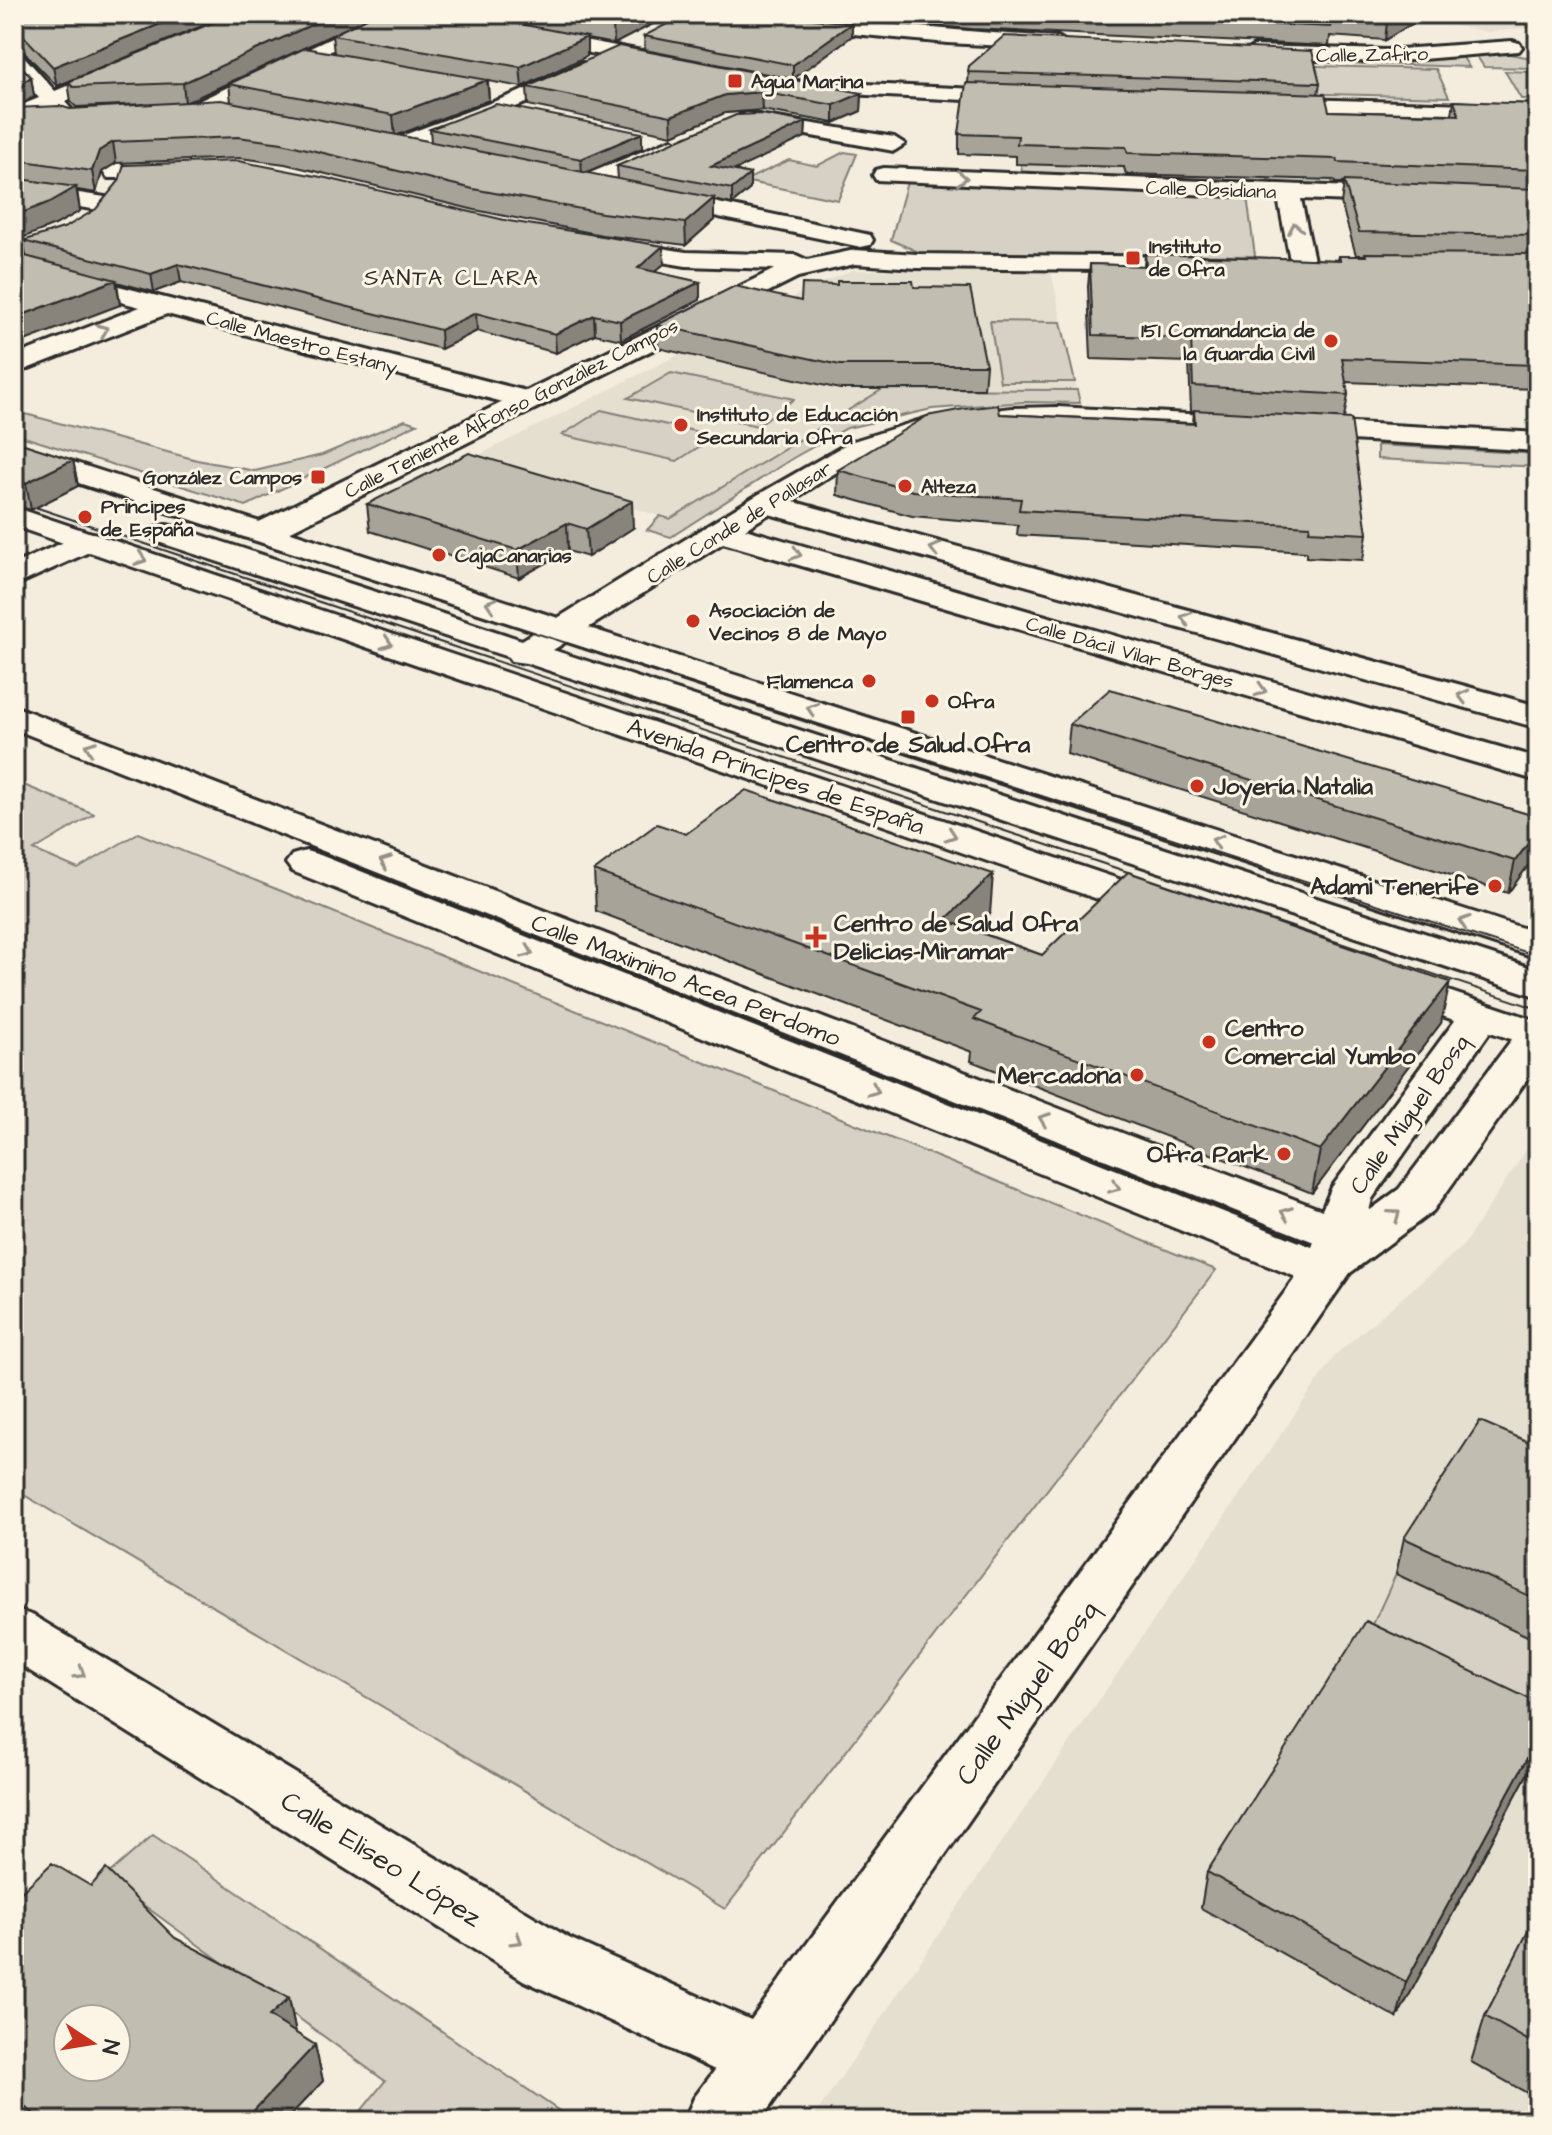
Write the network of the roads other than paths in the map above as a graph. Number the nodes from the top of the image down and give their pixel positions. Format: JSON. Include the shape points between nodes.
{"nodes":[{"id":1,"x":398,"y":14,"type":"edge"},
{"id":2,"x":419,"y":14,"type":"edge"},
{"id":3,"x":706,"y":14,"type":"edge"},
{"id":4,"x":1342,"y":35,"type":"edge"},
{"id":5,"x":948,"y":37,"type":"junction"},
{"id":6,"x":644,"y":40,"type":"edge"},
{"id":7,"x":1077,"y":44,"type":"edge"},
{"id":8,"x":1520,"y":44,"type":"dead end"},
{"id":9,"x":1229,"y":51,"type":"edge"},
{"id":10,"x":620,"y":52,"type":"junction"},
{"id":11,"x":1336,"y":56,"type":"junction"},
{"id":12,"x":14,"y":57,"type":"edge"},
{"id":13,"x":306,"y":58,"type":"junction"},
{"id":14,"x":145,"y":60,"type":"edge"},
{"id":15,"x":338,"y":63,"type":"edge"},
{"id":16,"x":683,"y":65,"type":"edge"},
{"id":17,"x":788,"y":85,"type":"edge"},
{"id":18,"x":477,"y":89,"type":"edge"},
{"id":19,"x":524,"y":97,"type":"junction"},
{"id":20,"x":52,"y":99,"type":"junction"},
{"id":21,"x":915,"y":100,"type":"junction"},
{"id":22,"x":1039,"y":102,"type":"edge"},
{"id":23,"x":1241,"y":103,"type":"edge"},
{"id":24,"x":496,"y":108,"type":"junction"},
{"id":25,"x":193,"y":111,"type":"junction"},
{"id":26,"x":165,"y":112,"type":"edge"},
{"id":27,"x":1538,"y":112,"type":"edge"},
{"id":28,"x":240,"y":114,"type":"edge"},
{"id":29,"x":97,"y":116,"type":"edge"},
{"id":30,"x":14,"y":117,"type":"edge"},
{"id":31,"x":540,"y":117,"type":"edge"},
{"id":32,"x":70,"y":118,"type":"junction"},
{"id":33,"x":723,"y":123,"type":"edge"},
{"id":34,"x":645,"y":139,"type":"edge"},
{"id":35,"x":440,"y":155,"type":"edge"},
{"id":36,"x":143,"y":172,"type":"edge"},
{"id":37,"x":116,"y":173,"type":"junction"},
{"id":38,"x":884,"y":175,"type":"junction"},
{"id":39,"x":14,"y":190,"type":"edge"},
{"id":40,"x":1288,"y":192,"type":"junction"},
{"id":41,"x":1420,"y":197,"type":"edge"},
{"id":42,"x":105,"y":204,"type":"junction"},
{"id":43,"x":80,"y":223,"type":"edge"},
{"id":44,"x":864,"y":231,"type":"junction"},
{"id":45,"x":588,"y":242,"type":"edge"},
{"id":46,"x":618,"y":248,"type":"junction"},
{"id":47,"x":18,"y":255,"type":"edge"},
{"id":48,"x":826,"y":261,"type":"junction"},
{"id":49,"x":1225,"y":264,"type":"edge"},
{"id":50,"x":1272,"y":264,"type":"edge"},
{"id":51,"x":1303,"y":265,"type":"junction"},
{"id":52,"x":1334,"y":265,"type":"edge"},
{"id":53,"x":757,"y":285,"type":"junction"},
{"id":54,"x":172,"y":308,"type":"junction"},
{"id":55,"x":14,"y":366,"type":"edge"},
{"id":56,"x":526,"y":400,"type":"junction"},
{"id":57,"x":1538,"y":442,"type":"edge"},
{"id":58,"x":14,"y":452,"type":"edge"},
{"id":59,"x":765,"y":503,"type":"junction"},
{"id":60,"x":14,"y":516,"type":"edge"},
{"id":61,"x":264,"y":532,"type":"junction"},
{"id":62,"x":721,"y":532,"type":"junction"},
{"id":63,"x":166,"y":534,"type":"dead end"},
{"id":64,"x":73,"y":536,"type":"junction"},
{"id":65,"x":14,"y":553,"type":"edge"},
{"id":66,"x":14,"y":576,"type":"edge"},
{"id":67,"x":565,"y":628,"type":"junction"},
{"id":68,"x":527,"y":652,"type":"junction"},
{"id":69,"x":486,"y":677,"type":"junction"},
{"id":70,"x":14,"y":717,"type":"edge"},
{"id":71,"x":1538,"y":717,"type":"edge"},
{"id":72,"x":14,"y":746,"type":"edge"},
{"id":73,"x":1538,"y":770,"type":"edge"},
{"id":74,"x":142,"y":782,"type":"junction"},
{"id":75,"x":1197,"y":919,"type":"edge"},
{"id":76,"x":1538,"y":946,"type":"edge"},
{"id":77,"x":1361,"y":975,"type":"edge"},
{"id":78,"x":1538,"y":984,"type":"edge"},
{"id":79,"x":1480,"y":1016,"type":"junction"},
{"id":80,"x":1537,"y":1035,"type":"edge"},
{"id":81,"x":1339,"y":1252,"type":"junction"},
{"id":82,"x":14,"y":1632,"type":"edge"},
{"id":83,"x":764,"y":2059,"type":"junction"},
{"id":84,"x":719,"y":2121,"type":"edge"}],
"edges":[{"from":1,"to":13,"type":"street"},
{"from":2,"to":10,"type":"street"},
{"from":3,"to":5,"type":"street"},
{"from":4,"to":11,"type":"street"},
{"from":5,"to":7,"type":"street"},
{"from":5,"to":21,"type":"street"},
{"from":6,"to":10,"type":"street"},
{"from":8,"to":11,"type":"street","name":"Calle Zafiro","via":[[1402,56]]},
{"from":9,"to":11,"type":"street","name":"Calle Zafiro"},
{"from":10,"to":16,"type":"street"},
{"from":10,"to":19,"type":"street"},
{"from":12,"to":20,"type":"street"},
{"from":13,"to":15,"type":"street"},
{"from":13,"to":25,"type":"street"},
{"from":14,"to":20,"type":"street"},
{"from":17,"to":21,"type":"street"},
{"from":18,"to":19,"type":"street"},
{"from":19,"to":24,"type":"street"},
{"from":20,"to":30,"type":"street"},
{"from":20,"to":32,"type":"street"},
{"from":21,"to":22,"type":"street"},
{"from":21,"to":33,"type":"street"},
{"from":21,"to":38,"type":"street"},
{"from":23,"to":27,"type":"street"},
{"from":24,"to":31,"type":"street"},
{"from":24,"to":35,"type":"street","via":[[388,144]]},
{"from":25,"to":26,"type":"street"},
{"from":25,"to":28,"type":"street"},
{"from":29,"to":32,"type":"street"},
{"from":30,"to":32,"type":"street"},
{"from":32,"to":37,"type":"street"},
{"from":34,"to":44,"type":"street","via":[[682,142],[579,182]]},
{"from":36,"to":37,"type":"street"},
{"from":37,"to":42,"type":"street"},
{"from":38,"to":40,"type":"street","name":"Calle Obsidiana","one_way":true},
{"from":38,"to":44,"type":"street"},
{"from":39,"to":42,"type":"street"},
{"from":40,"to":41,"type":"street","name":"Calle Obsidiana"},
{"from":51,"to":40,"type":"street","one_way":true},
{"from":42,"to":43,"type":"street"},
{"from":44,"to":48,"type":"street"},
{"from":44,"to":49,"type":"street","via":[[917,261]]},
{"from":45,"to":46,"type":"street"},
{"from":46,"to":48,"type":"street","via":[[701,260]]},
{"from":46,"to":53,"type":"street"},
{"from":47,"to":54,"type":"street","name":"Calle Maestro Estany"},
{"from":48,"to":53,"type":"street","name":"Calle Teniente Alfonso González Campos"},
{"from":50,"to":51,"type":"street"},
{"from":51,"to":52,"type":"street"},
{"from":53,"to":56,"type":"street","name":"Calle Teniente Alfonso González Campos"},
{"from":55,"to":54,"type":"street","one_way":true},
{"from":54,"to":56,"type":"street","name":"Calle Maestro Estany","via":[[202,328],[315,357],[423,373]]},
{"from":56,"to":61,"type":"street","name":"Calle Teniente Alfonso González Campos"},
{"from":57,"to":59,"type":"street","name":"Calle Conde de Pallasar","via":[[1012,416],[892,435]]},
{"from":58,"to":61,"type":"street"},
{"from":59,"to":62,"type":"street","name":"Calle Conde de Pallasar"},
{"from":71,"to":59,"type":"street","name":"Calle Dácil Vilar Borges","one_way":true},
{"from":60,"to":64,"type":"street","name":"Avenida Príncipes de España"},
{"from":67,"to":61,"type":"street","one_way":true},
{"from":62,"to":67,"type":"street","name":"Calle Conde de Pallasar"},
{"from":62,"to":73,"type":"street","name":"Calle Dácil Vilar Borges","one_way":true},
{"from":63,"to":68,"type":"street","name":"Avenida Príncipes de España"},
{"from":64,"to":65,"type":"street"},
{"from":64,"to":66,"type":"street"},
{"from":64,"to":69,"type":"street","name":"Avenida Príncipes de España","one_way":true},
{"from":67,"to":68,"type":"street","name":"Calle Conde de Pallasar"},
{"from":76,"to":67,"type":"street","one_way":true},
{"from":68,"to":69,"type":"street","name":"Calle Conde de Pallasar"},
{"from":68,"to":78,"type":"street","name":"Avenida Príncipes de España"},
{"from":69,"to":75,"type":"street","name":"Avenida Príncipes de España","one_way":true},
{"from":74,"to":70,"type":"street","name":"Calle Maximino Acea Perdomo","one_way":true},
{"from":72,"to":74,"type":"street","name":"Calle Maximino Acea Perdomo"},
{"from":74,"to":81,"type":"street","name":"Calle Maximino Acea Perdomo"},
{"from":77,"to":79,"type":"street"},
{"from":79,"to":80,"type":"street"},
{"from":79,"to":81,"type":"street","name":"Calle Miguel Bosq","via":[[1349,1198]]},
{"from":81,"to":80,"type":"street","name":"Calle Miguel Bosq","one_way":true,"via":[[1416,1200]]},
{"from":81,"to":83,"type":"street","name":"Calle Miguel Bosq"},
{"from":82,"to":83,"type":"street","name":"Calle Eliseo López","one_way":true,"via":[[546,1959]]},
{"from":83,"to":84,"type":"street","name":"Calle Miguel Bosq"}]}
